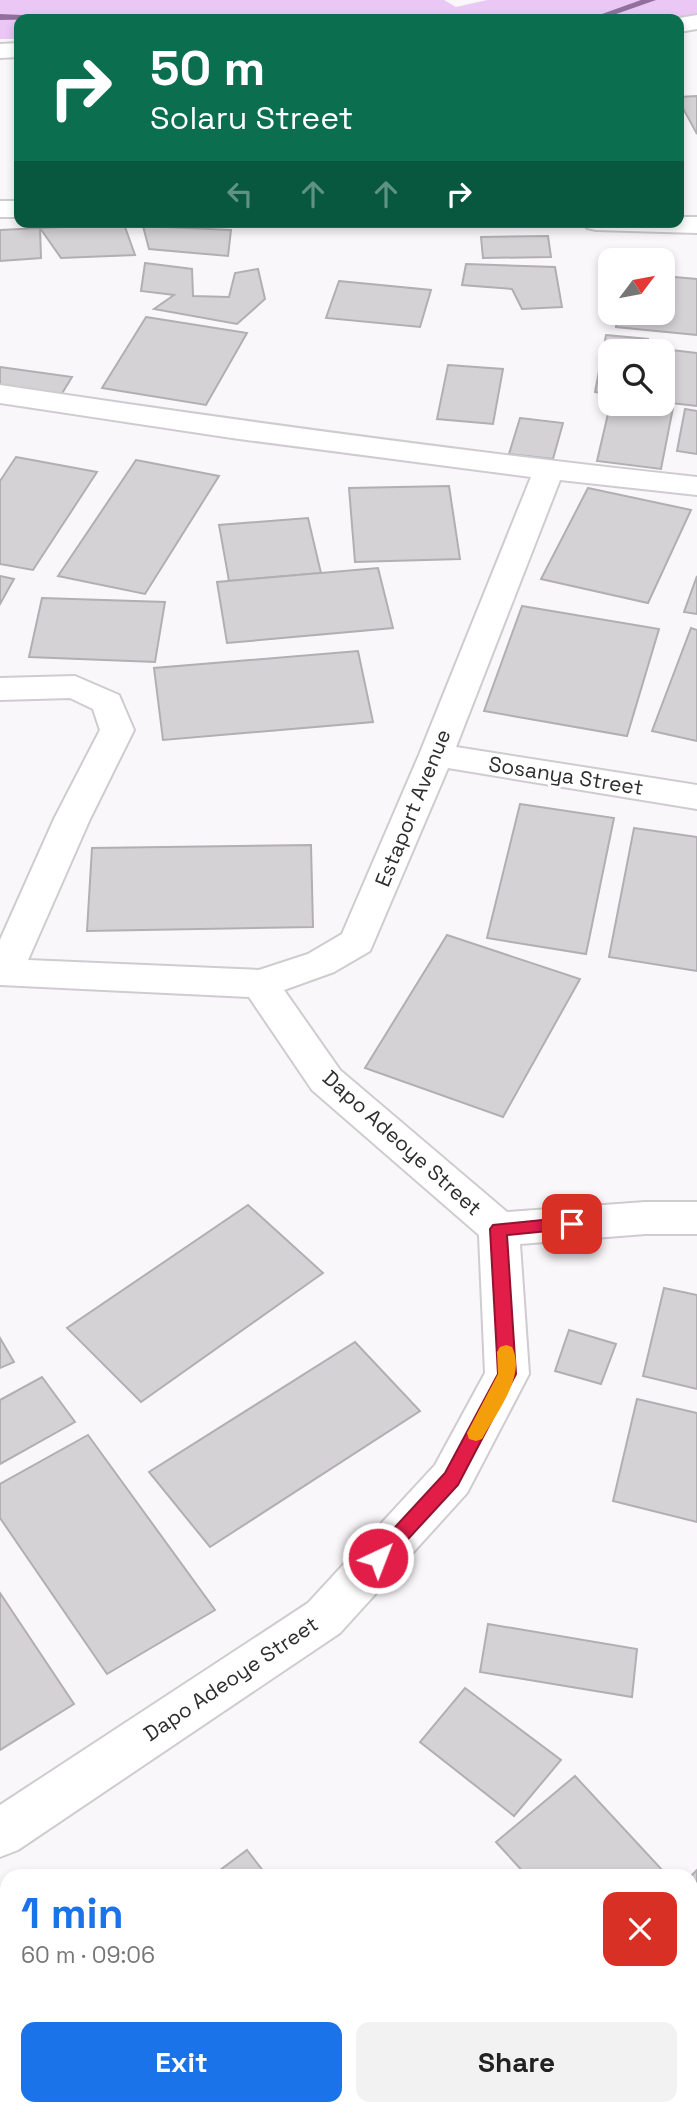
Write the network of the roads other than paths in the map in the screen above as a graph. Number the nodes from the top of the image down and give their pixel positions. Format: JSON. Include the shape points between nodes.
{"nodes":[{"id":1,"x":0,"y":394,"type":"edge"},
{"id":2,"x":549,"y":470,"type":"junction"},
{"id":3,"x":697,"y":486,"type":"edge"},
{"id":4,"x":0,"y":690,"type":"edge"},
{"id":5,"x":436,"y":755,"type":"junction"},
{"id":6,"x":697,"y":797,"type":"edge"},
{"id":7,"x":3,"y":971,"type":"edge"},
{"id":8,"x":260,"y":984,"type":"junction"},
{"id":9,"x":697,"y":1218,"type":"edge"},
{"id":10,"x":499,"y":1229,"type":"junction"},
{"id":11,"x":0,"y":1833,"type":"edge"}],
"edges":[{"from":1,"to":2,"type":"street"},
{"from":2,"to":3,"type":"street"},
{"from":2,"to":5,"type":"street","name":"Estaport Avenue"},
{"from":4,"to":7,"type":"street","via":[[75,687],[107,703],[117,730]]},
{"from":5,"to":6,"type":"street","name":"Sosanya Street"},
{"from":5,"to":8,"type":"street","name":"Estaport Avenue","via":[[357,942],[321,964]]},
{"from":7,"to":8,"type":"street","name":"Estaport Avenue"},
{"from":8,"to":10,"type":"street","name":"Dapo Adeoye Street","via":[[326,1080]]},
{"from":9,"to":10,"type":"street"},
{"from":10,"to":11,"type":"street","name":"Dapo Adeoye Street","via":[[507,1374],[451,1479],[324,1618]]}]}
